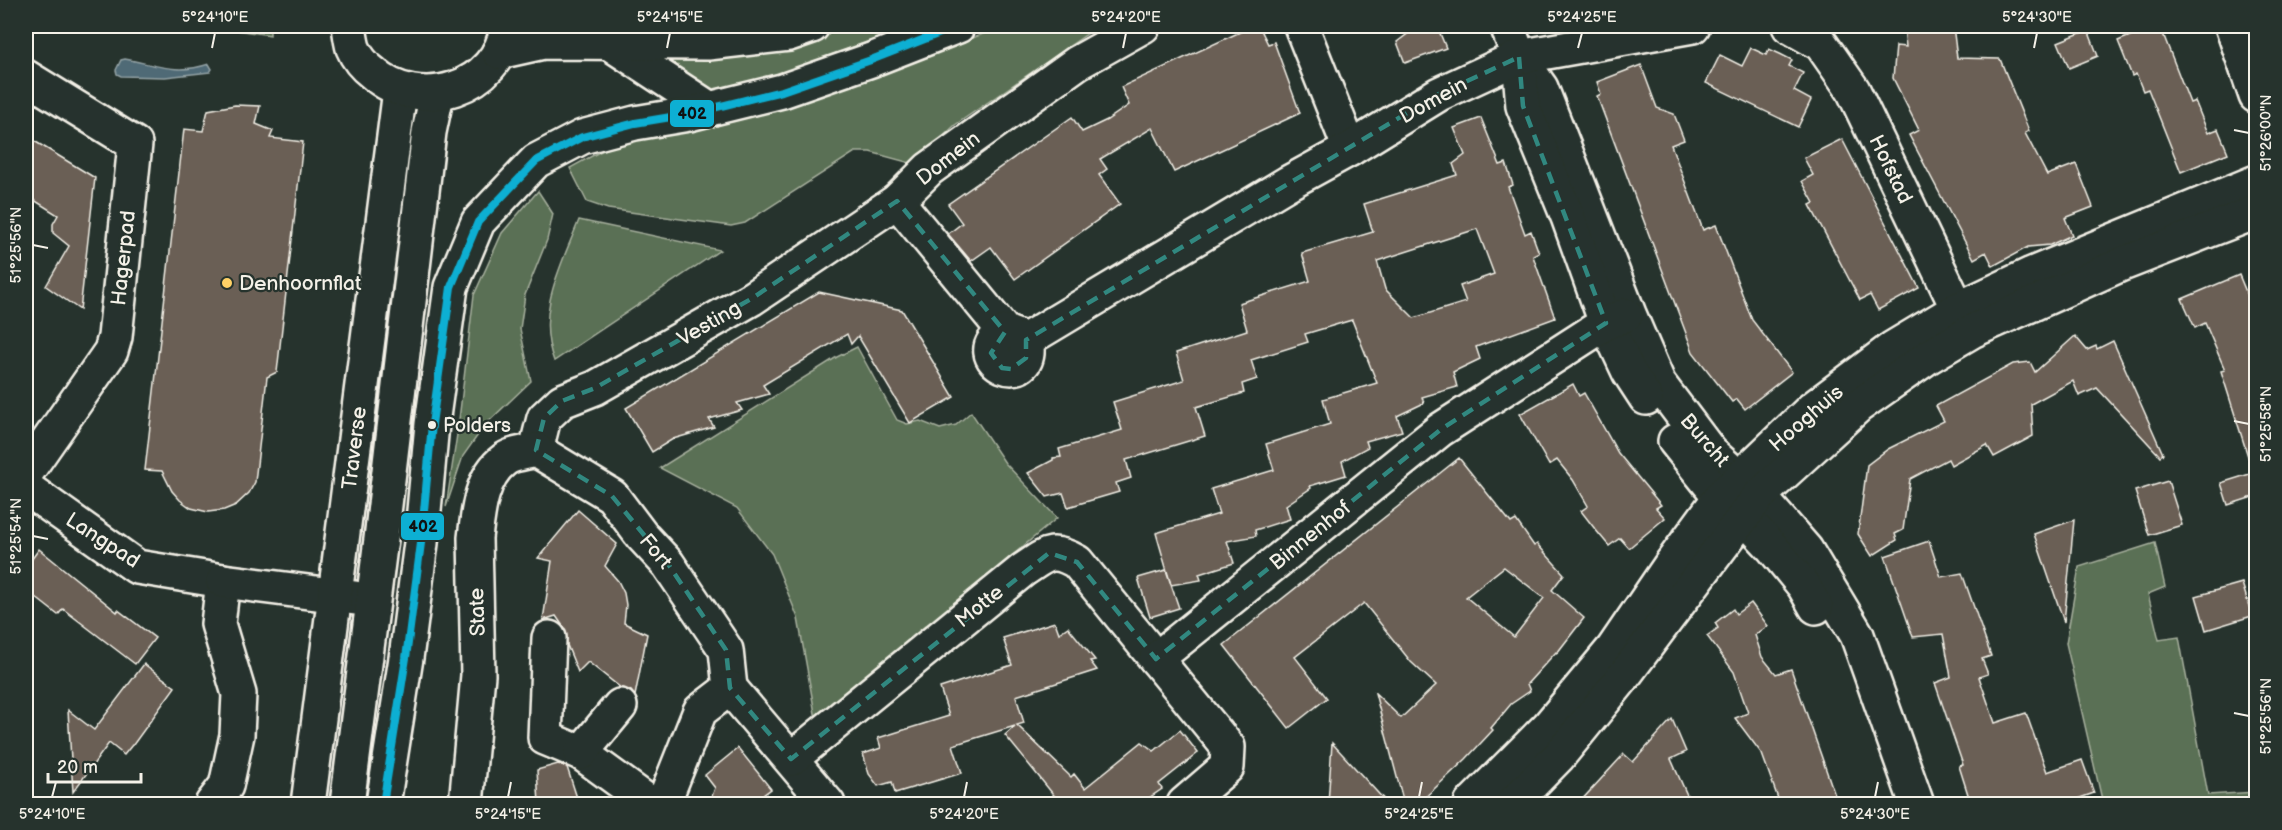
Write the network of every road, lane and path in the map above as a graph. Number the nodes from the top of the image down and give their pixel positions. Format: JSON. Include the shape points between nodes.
{"nodes":[{"id":1,"x":349,"y":26,"type":"edge"},
{"id":2,"x":812,"y":26,"type":"edge"},
{"id":3,"x":958,"y":26,"type":"edge"},
{"id":4,"x":1143,"y":26,"type":"edge"},
{"id":5,"x":1301,"y":26,"type":"edge"},
{"id":6,"x":1507,"y":26,"type":"edge"},
{"id":7,"x":1693,"y":26,"type":"edge"},
{"id":8,"x":1788,"y":26,"type":"edge"},
{"id":9,"x":2232,"y":26,"type":"edge"},
{"id":10,"x":503,"y":39,"type":"edge"},
{"id":11,"x":608,"y":42,"type":"junction"},
{"id":12,"x":1519,"y":57,"type":"junction"},
{"id":13,"x":26,"y":77,"type":"edge"},
{"id":14,"x":400,"y":90,"type":"junction"},
{"id":15,"x":437,"y":94,"type":"junction"},
{"id":16,"x":2256,"y":96,"type":"edge"},
{"id":17,"x":710,"y":109,"type":"junction"},
{"id":18,"x":1350,"y":149,"type":"junction"},
{"id":19,"x":2256,"y":182,"type":"edge"},
{"id":20,"x":897,"y":201,"type":"junction"},
{"id":21,"x":2256,"y":212,"type":"edge"},
{"id":22,"x":1618,"y":319,"type":"junction"},
{"id":23,"x":1965,"y":320,"type":"junction"},
{"id":24,"x":536,"y":450,"type":"junction"},
{"id":25,"x":26,"y":473,"type":"edge"},
{"id":26,"x":26,"y":488,"type":"edge"},
{"id":27,"x":1740,"y":497,"type":"junction"},
{"id":28,"x":223,"y":581,"type":"junction"},
{"id":29,"x":335,"y":595,"type":"junction"},
{"id":30,"x":372,"y":600,"type":"junction"},
{"id":31,"x":549,"y":638,"type":"dead end"},
{"id":32,"x":1156,"y":659,"type":"junction"},
{"id":33,"x":730,"y":688,"type":"junction"},
{"id":34,"x":620,"y":706,"type":"dead end"},
{"id":35,"x":581,"y":753,"type":"junction"},
{"id":36,"x":791,"y":759,"type":"junction"},
{"id":37,"x":212,"y":804,"type":"edge"},
{"id":38,"x":308,"y":804,"type":"edge"},
{"id":39,"x":346,"y":804,"type":"edge"},
{"id":40,"x":383,"y":804,"type":"edge"},
{"id":41,"x":466,"y":804,"type":"edge"},
{"id":42,"x":651,"y":804,"type":"edge"},
{"id":43,"x":663,"y":804,"type":"edge"},
{"id":44,"x":828,"y":804,"type":"edge"},
{"id":45,"x":1184,"y":804,"type":"edge"},
{"id":46,"x":1471,"y":804,"type":"edge"},
{"id":47,"x":1512,"y":804,"type":"edge"},
{"id":48,"x":1894,"y":804,"type":"edge"},
{"id":49,"x":1917,"y":804,"type":"edge"}],
"edges":[{"from":1,"to":14,"type":"street","via":[[353,48],[365,66],[381,81]]},
{"from":2,"to":11,"type":"street","via":[[789,34],[708,43]]},
{"from":3,"to":17,"type":"street","via":[[782,91]]},
{"from":4,"to":20,"type":"street","name":"Domein","via":[[1077,63],[929,169]]},
{"from":5,"to":18,"type":"street"},
{"from":6,"to":12,"type":"street","name":"Burcht"},
{"from":7,"to":12,"type":"street"},
{"from":8,"to":23,"type":"street","name":"Hofstad","via":[[1821,44],[1853,90]]},
{"from":9,"to":16,"type":"street"},
{"from":10,"to":11,"type":"street"},
{"from":10,"to":15,"type":"street","via":[[483,72],[462,87]]},
{"from":11,"to":17,"type":"street"},
{"from":12,"to":18,"type":"street","name":"Domein","via":[[1439,94]]},
{"from":12,"to":22,"type":"street","name":"Burcht","via":[[1523,106],[1568,217]]},
{"from":13,"to":25,"type":"street","name":"Hagerpad","via":[[135,144],[111,351]]},
{"from":14,"to":15,"type":"street"},
{"from":14,"to":29,"type":"street","name":"Traverse"},
{"from":15,"to":30,"type":"street","name":"Traverse","via":[[429,132]]},
{"from":17,"to":40,"type":"street","via":[[582,137],[536,161],[478,222],[451,286],[418,566]]},
{"from":18,"to":20,"type":"street","name":"Domein","via":[[1015,336]]},
{"from":19,"to":23,"type":"street","name":"Hooghuis","via":[[2032,274]]},
{"from":20,"to":24,"type":"street","name":"Vesting","via":[[751,299],[595,388],[562,401],[544,418]]},
{"from":21,"to":23,"type":"street","name":"Hooghuis"},
{"from":22,"to":27,"type":"street","name":"Burcht","via":[[1629,372],[1659,418],[1686,457]]},
{"from":22,"to":32,"type":"street","name":"Binnenhof","via":[[1440,430]]},
{"from":23,"to":27,"type":"street","name":"Hooghuis","via":[[1928,357]]},
{"from":24,"to":33,"type":"street","name":"Fort","via":[[612,496],[668,564],[726,650]]},
{"from":24,"to":41,"type":"street","name":"State","via":[[505,458],[494,470],[477,516],[478,675]]},
{"from":26,"to":28,"type":"street","name":"Langpad","via":[[137,567]]},
{"from":27,"to":46,"type":"street","name":"Hooghuis","via":[[1671,564],[1613,650],[1548,727]]},
{"from":27,"to":47,"type":"street","name":"Hooghuis","via":[[1620,681],[1558,757]]},
{"from":27,"to":48,"type":"street","name":"Burcht","via":[[1804,586],[1842,651]]},
{"from":27,"to":49,"type":"street","name":"Burcht","via":[[1806,550],[1857,635]]},
{"from":28,"to":29,"type":"street","name":"Langpad"},
{"from":28,"to":37,"type":"street","via":[[218,624],[239,694],[237,735],[226,786]]},
{"from":29,"to":30,"type":"street","name":"Langpad"},
{"from":29,"to":38,"type":"street","name":"Traverse"},
{"from":30,"to":39,"type":"street","name":"Traverse"},
{"from":31,"to":35,"type":"street","via":[[545,738]]},
{"from":32,"to":36,"type":"street","name":"Motte","via":[[1077,562],[1063,554],[1049,553]]},
{"from":32,"to":45,"type":"street","via":[[1228,747],[1227,767]]},
{"from":33,"to":36,"type":"street"},
{"from":33,"to":43,"type":"street","via":[[700,711]]},
{"from":34,"to":35,"type":"street"},
{"from":35,"to":42,"type":"street"},
{"from":36,"to":44,"type":"street"}]}
